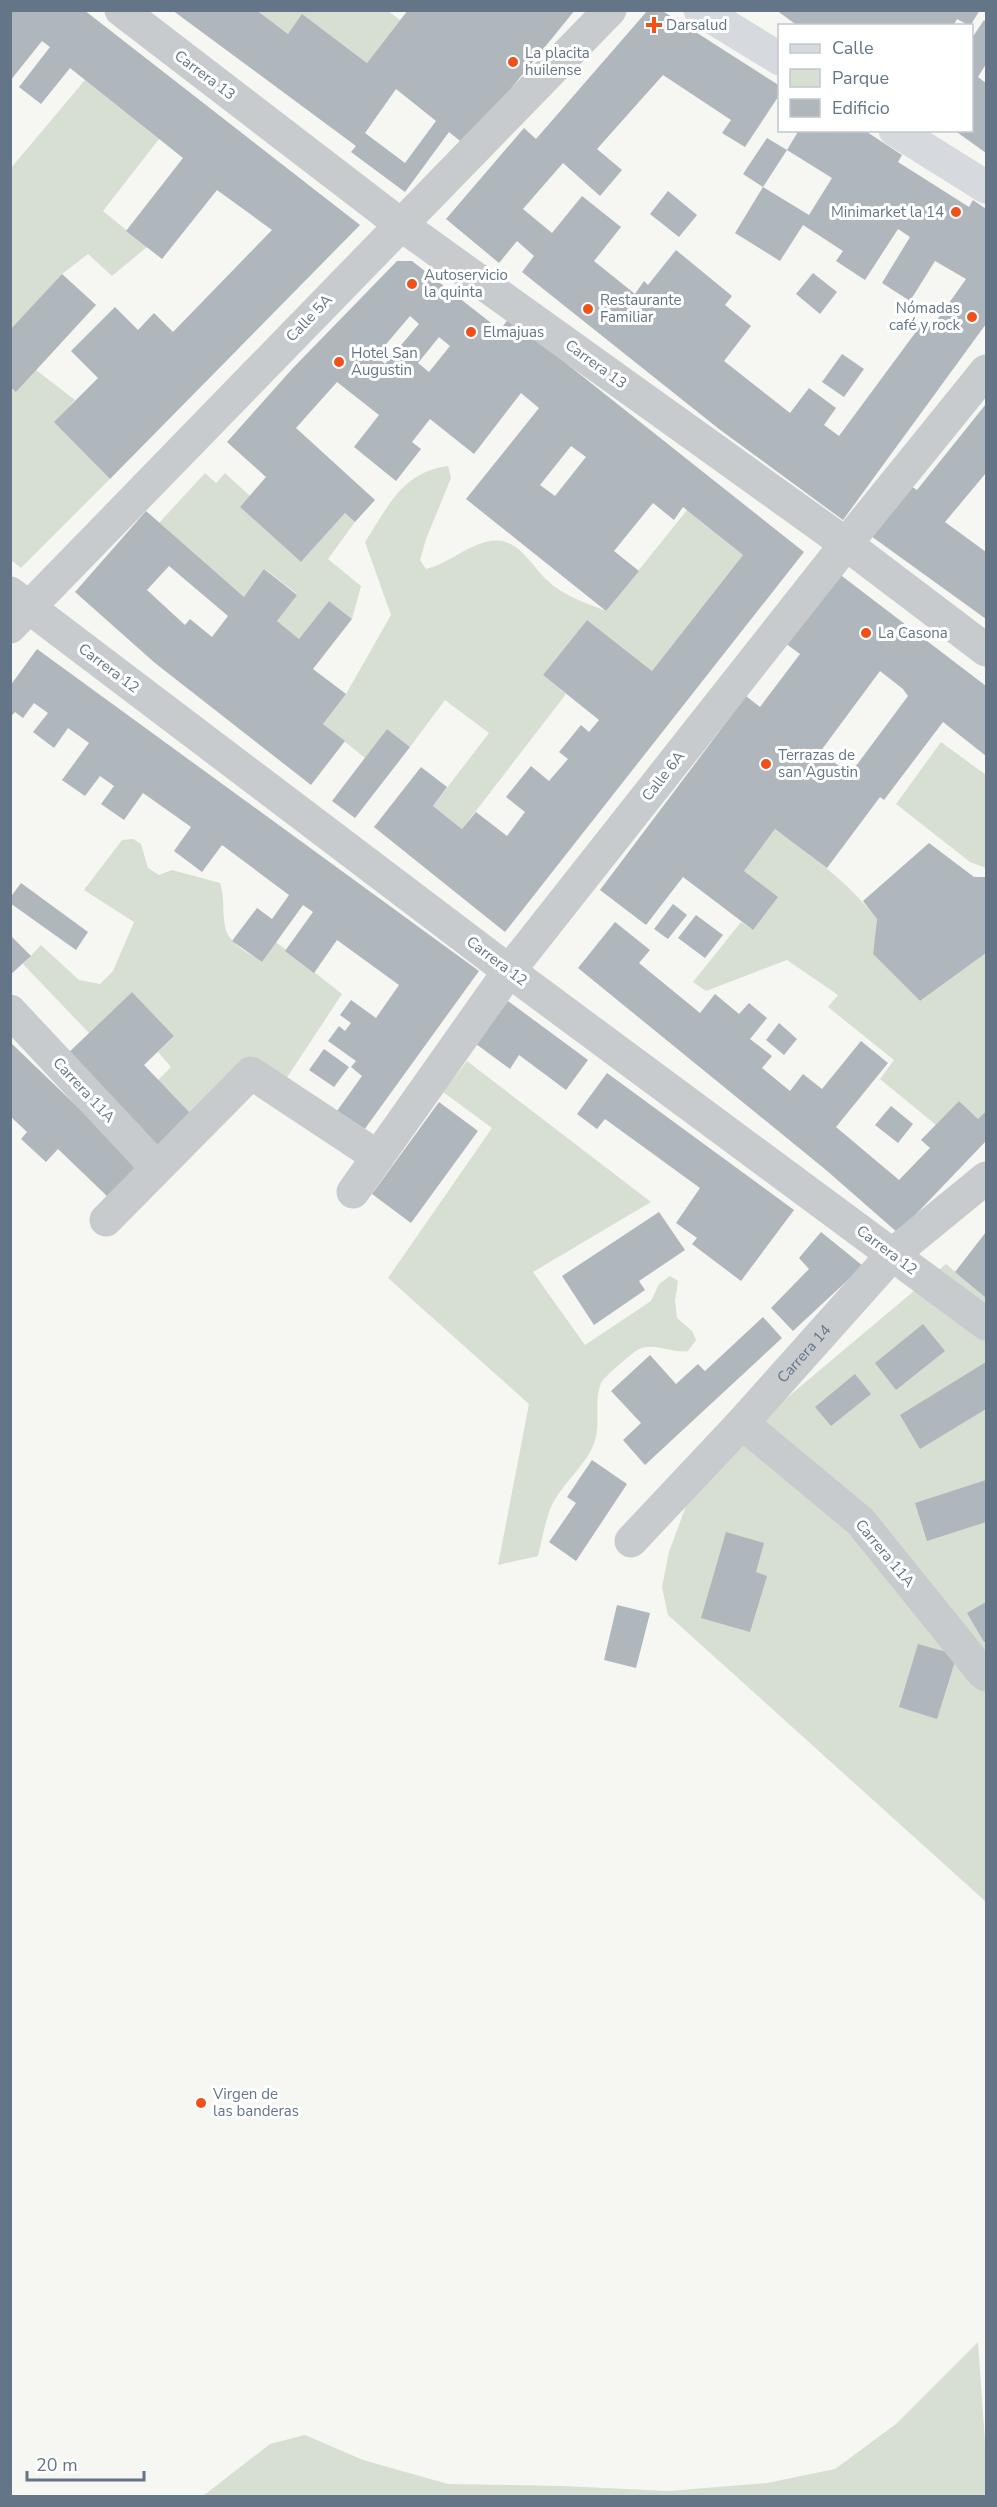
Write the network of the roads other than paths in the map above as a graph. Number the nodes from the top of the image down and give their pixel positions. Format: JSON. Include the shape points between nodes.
{"nodes":[{"id":1,"x":121,"y":10,"type":"edge"},
{"id":2,"x":610,"y":10,"type":"edge"},
{"id":3,"x":700,"y":10,"type":"edge"},
{"id":4,"x":778,"y":58,"type":"edge"},
{"id":5,"x":898,"y":132,"type":"edge"},
{"id":6,"x":987,"y":187,"type":"edge"},
{"id":7,"x":400,"y":224,"type":"junction"},
{"id":8,"x":987,"y":371,"type":"edge"},
{"id":9,"x":846,"y":544,"type":"junction"},
{"id":10,"x":17,"y":609,"type":"edge"},
{"id":11,"x":987,"y":650,"type":"edge"},
{"id":12,"x":509,"y":971,"type":"junction"},
{"id":13,"x":10,"y":1011,"type":"edge"},
{"id":14,"x":378,"y":1157,"type":"junction"},
{"id":15,"x":158,"y":1168,"type":"junction"},
{"id":16,"x":987,"y":1178,"type":"edge"},
{"id":17,"x":353,"y":1192,"type":"dead end"},
{"id":18,"x":106,"y":1220,"type":"dead end"},
{"id":19,"x":893,"y":1254,"type":"junction"},
{"id":20,"x":987,"y":1324,"type":"edge"},
{"id":21,"x":742,"y":1423,"type":"junction"},
{"id":22,"x":631,"y":1541,"type":"dead end"},
{"id":23,"x":987,"y":1674,"type":"edge"}],
"edges":[{"from":1,"to":7,"type":"street","name":"Carrera 13"},
{"from":2,"to":7,"type":"street","name":"Calle 5A"},
{"from":3,"to":4,"type":"street"},
{"from":5,"to":6,"type":"street"},
{"from":7,"to":9,"type":"street","name":"Carrera 13"},
{"from":7,"to":10,"type":"street","name":"Calle 5A"},
{"from":8,"to":9,"type":"street","name":"Calle 6A"},
{"from":9,"to":11,"type":"street","name":"Carrera 13"},
{"from":9,"to":12,"type":"street","name":"Calle 6A"},
{"from":10,"to":12,"type":"street","name":"Carrera 12"},
{"from":12,"to":14,"type":"street","name":"Calle 6A"},
{"from":12,"to":19,"type":"street","name":"Carrera 12"},
{"from":13,"to":15,"type":"street","name":"Carrera 11A"},
{"from":14,"to":15,"type":"street","via":[[251,1073]]},
{"from":14,"to":17,"type":"street","name":"Calle 6A"},
{"from":15,"to":18,"type":"street"},
{"from":16,"to":19,"type":"street","name":"Carrera 14"},
{"from":19,"to":20,"type":"street","name":"Carrera 12"},
{"from":19,"to":21,"type":"street","name":"Carrera 14"},
{"from":21,"to":22,"type":"street","name":"Carrera 14"},
{"from":21,"to":23,"type":"street","name":"Carrera 11A","via":[[860,1521]]}]}
